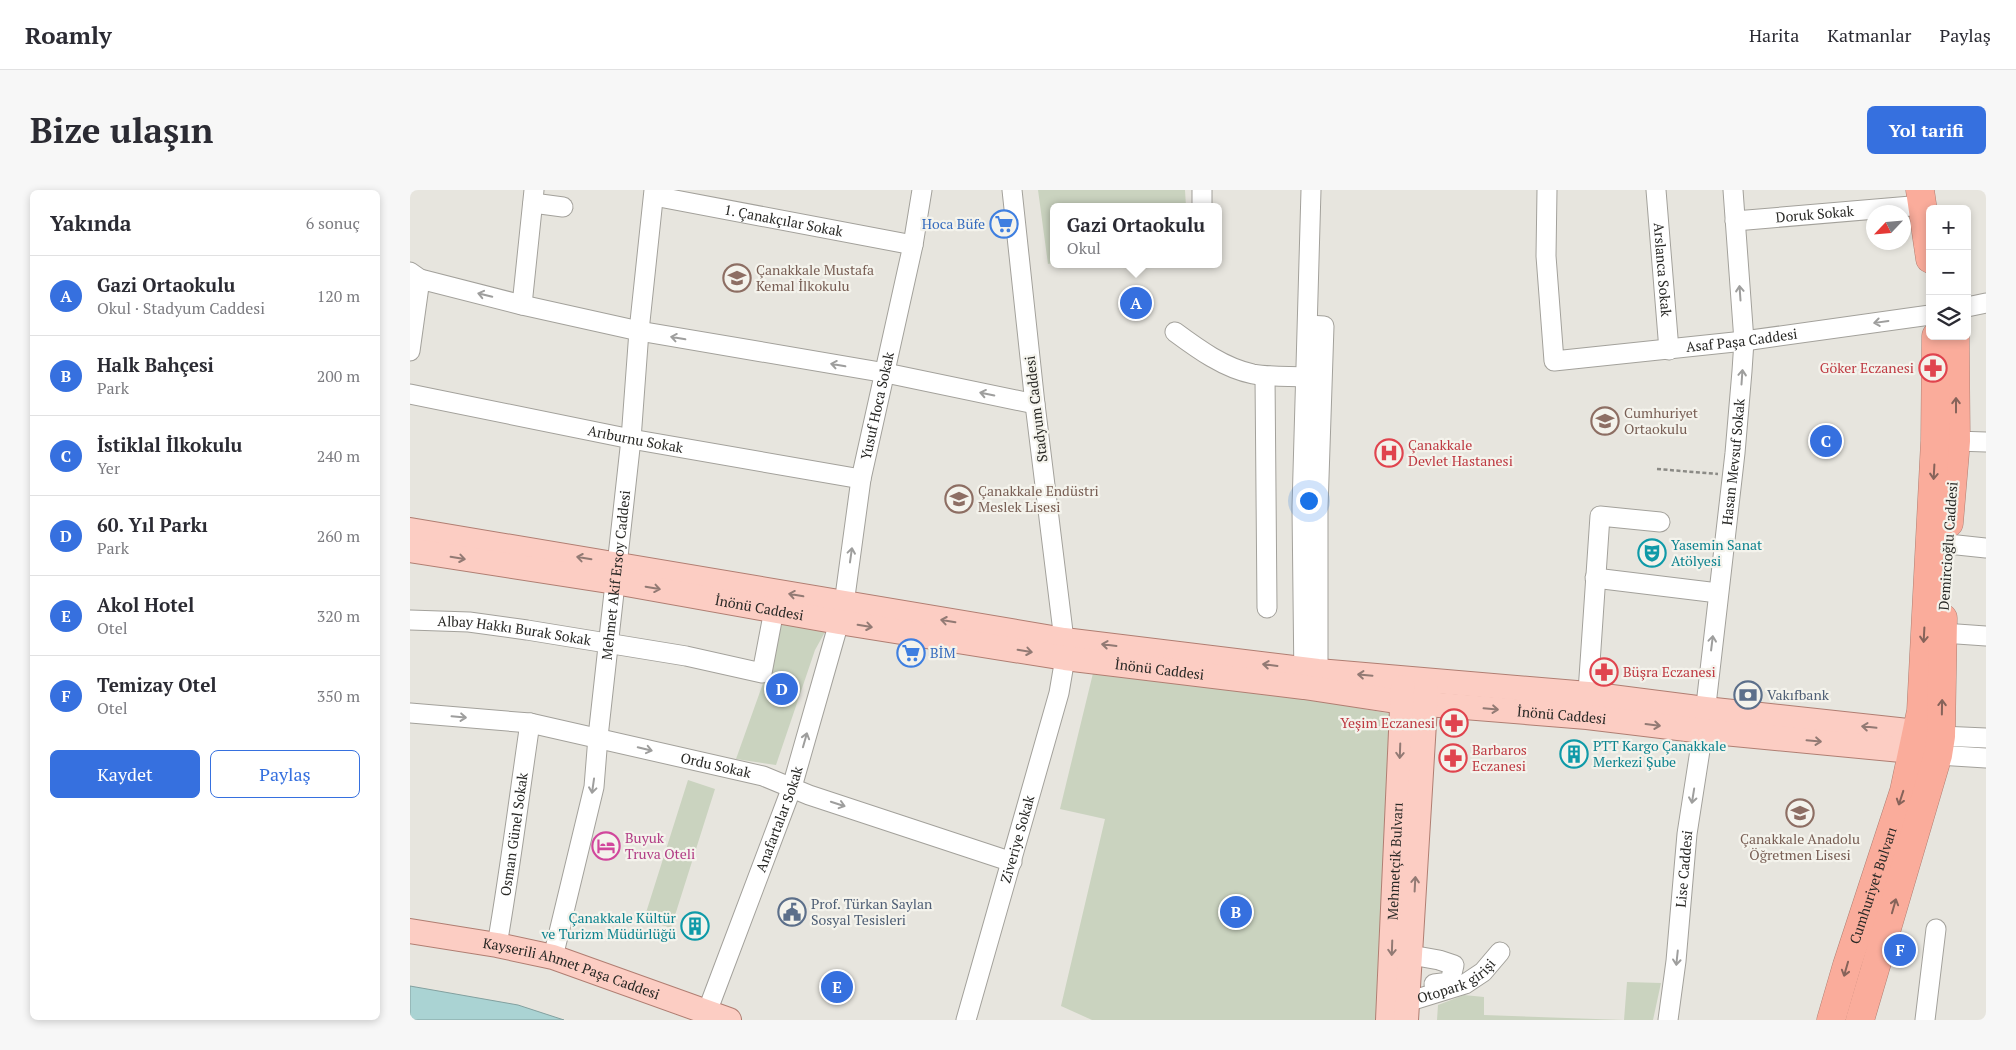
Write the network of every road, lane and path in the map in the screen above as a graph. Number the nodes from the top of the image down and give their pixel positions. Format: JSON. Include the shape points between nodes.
{"nodes":[{"id":1,"x":922,"y":190,"type":"edge"},
{"id":2,"x":1012,"y":190,"type":"edge"},
{"id":3,"x":1202,"y":190,"type":"edge"},
{"id":4,"x":1311,"y":190,"type":"edge"},
{"id":5,"x":1547,"y":190,"type":"edge"},
{"id":6,"x":1656,"y":190,"type":"edge"},
{"id":7,"x":1733,"y":190,"type":"edge"},
{"id":8,"x":654,"y":193,"type":"edge"},
{"id":9,"x":533,"y":196,"type":"edge"},
{"id":10,"x":1930,"y":198,"type":"edge"},
{"id":11,"x":1202,"y":203,"type":"edge"},
{"id":12,"x":563,"y":207,"type":"dead end"},
{"id":13,"x":1735,"y":221,"type":"junction"},
{"id":14,"x":913,"y":245,"type":"junction"},
{"id":15,"x":1930,"y":250,"type":"edge"},
{"id":16,"x":415,"y":276,"type":"edge"},
{"id":17,"x":1986,"y":303,"type":"edge"},
{"id":18,"x":522,"y":305,"type":"junction"},
{"id":19,"x":1971,"y":306,"type":"edge"},
{"id":20,"x":1926,"y":316,"type":"edge"},
{"id":21,"x":1308,"y":325,"type":"junction"},
{"id":22,"x":639,"y":331,"type":"junction"},
{"id":23,"x":1175,"y":332,"type":"dead end"},
{"id":24,"x":1936,"y":340,"type":"edge"},
{"id":25,"x":1955,"y":340,"type":"edge"},
{"id":26,"x":1744,"y":341,"type":"junction"},
{"id":27,"x":1669,"y":350,"type":"junction"},
{"id":28,"x":410,"y":351,"type":"edge"},
{"id":29,"x":886,"y":373,"type":"junction"},
{"id":30,"x":1265,"y":376,"type":"junction"},
{"id":31,"x":1307,"y":377,"type":"junction"},
{"id":32,"x":410,"y":394,"type":"edge"},
{"id":33,"x":1035,"y":404,"type":"junction"},
{"id":34,"x":631,"y":439,"type":"junction"},
{"id":35,"x":1956,"y":441,"type":"junction"},
{"id":36,"x":1986,"y":442,"type":"edge"},
{"id":37,"x":1657,"y":469,"type":"dead end"},
{"id":38,"x":1732,"y":475,"type":"junction"},
{"id":39,"x":861,"y":479,"type":"junction"},
{"id":40,"x":1660,"y":522,"type":"dead end"},
{"id":41,"x":410,"y":530,"type":"edge"},
{"id":42,"x":1948,"y":544,"type":"junction"},
{"id":43,"x":1986,"y":548,"type":"edge"},
{"id":44,"x":410,"y":550,"type":"edge"},
{"id":45,"x":616,"y":573,"type":"junction"},
{"id":46,"x":1595,"y":578,"type":"junction"},
{"id":47,"x":1718,"y":593,"type":"junction"},
{"id":48,"x":1268,"y":608,"type":"dead end"},
{"id":49,"x":774,"y":610,"type":"junction"},
{"id":50,"x":841,"y":613,"type":"junction"},
{"id":51,"x":410,"y":620,"type":"edge"},
{"id":52,"x":1942,"y":633,"type":"junction"},
{"id":53,"x":1986,"y":636,"type":"edge"},
{"id":54,"x":609,"y":644,"type":"junction"},
{"id":55,"x":1065,"y":649,"type":"junction"},
{"id":56,"x":1311,"y":679,"type":"junction"},
{"id":57,"x":1416,"y":679,"type":"junction"},
{"id":58,"x":1414,"y":703,"type":"junction"},
{"id":59,"x":1587,"y":705,"type":"junction"},
{"id":60,"x":410,"y":713,"type":"edge"},
{"id":61,"x":1704,"y":720,"type":"junction"},
{"id":62,"x":530,"y":723,"type":"junction"},
{"id":63,"x":598,"y":737,"type":"junction"},
{"id":64,"x":1986,"y":738,"type":"edge"},
{"id":65,"x":1927,"y":744,"type":"junction"},
{"id":66,"x":1986,"y":758,"type":"edge"},
{"id":67,"x":792,"y":787,"type":"junction"},
{"id":68,"x":1012,"y":862,"type":"junction"},
{"id":69,"x":1936,"y":929,"type":"dead end"},
{"id":70,"x":410,"y":932,"type":"edge"},
{"id":71,"x":497,"y":945,"type":"junction"},
{"id":72,"x":1500,"y":952,"type":"dead end"},
{"id":73,"x":1411,"y":955,"type":"junction"},
{"id":74,"x":553,"y":957,"type":"junction"},
{"id":75,"x":1399,"y":1006,"type":"edge"},
{"id":76,"x":707,"y":1012,"type":"junction"},
{"id":77,"x":1670,"y":1014,"type":"edge"},
{"id":78,"x":730,"y":1020,"type":"edge"},
{"id":79,"x":966,"y":1020,"type":"edge"},
{"id":80,"x":1831,"y":1020,"type":"edge"},
{"id":81,"x":1861,"y":1020,"type":"edge"},
{"id":82,"x":1868,"y":1020,"type":"edge"},
{"id":83,"x":1925,"y":1020,"type":"edge"}],
"edges":[{"from":1,"to":14,"type":"street","name":"Yusuf Hoca Sokak"},
{"from":2,"to":33,"type":"street","name":"Stadyum Caddesi"},
{"from":3,"to":11,"type":"street"},
{"from":4,"to":21,"type":"street"},
{"from":5,"to":27,"type":"street","name":"Asaf Paşa Caddesi","via":[[1546,256],[1554,361]]},
{"from":6,"to":27,"type":"street","name":"Arslanca Sokak"},
{"from":7,"to":13,"type":"street","name":"Hasan Mevsuf Sokak"},
{"from":8,"to":14,"type":"street","name":"1. Çanakçılar Sokak"},
{"from":8,"to":22,"type":"street","name":"Mehmet Akif Ersoy Caddesi"},
{"from":9,"to":12,"type":"street"},
{"from":9,"to":18,"type":"street"},
{"from":10,"to":13,"type":"street","name":"Doruk Sokak"},
{"from":10,"to":15,"type":"highway"},
{"from":26,"to":13,"type":"street","name":"Hasan Mevsuf Sokak","one_way":true},
{"from":14,"to":29,"type":"street","name":"Yusuf Hoca Sokak"},
{"from":18,"to":16,"type":"street","one_way":true},
{"from":16,"to":28,"type":"street"},
{"from":17,"to":19,"type":"street"},
{"from":18,"to":22,"type":"street"},
{"from":20,"to":26,"type":"street","name":"Asaf Paşa Caddesi","one_way":true},
{"from":21,"to":31,"type":"street"},
{"from":21,"to":56,"type":"street","via":[[1324,326]]},
{"from":29,"to":22,"type":"street","one_way":true},
{"from":22,"to":34,"type":"street","name":"Mehmet Akif Ersoy Caddesi"},
{"from":23,"to":30,"type":"street","via":[[1198,349],[1238,370]]},
{"from":24,"to":65,"type":"highway","name":"Demircioğlu Caddesi","one_way":true,"via":[[1935,441],[1921,711]]},
{"from":35,"to":25,"type":"highway","name":"Demircioğlu Caddesi","one_way":true},
{"from":26,"to":27,"type":"street","name":"Asaf Paşa Caddesi"},
{"from":38,"to":26,"type":"street","name":"Hasan Mevsuf Sokak","one_way":true},
{"from":33,"to":29,"type":"street","one_way":true},
{"from":29,"to":39,"type":"street","name":"Yusuf Hoca Sokak"},
{"from":30,"to":31,"type":"street"},
{"from":30,"to":48,"type":"street"},
{"from":31,"to":56,"type":"street","via":[[1302,508]]},
{"from":32,"to":34,"type":"street","name":"Arıburnu Sokak"},
{"from":33,"to":55,"type":"street","name":"Stadyum Caddesi"},
{"from":34,"to":39,"type":"street","name":"Arıburnu Sokak"},
{"from":34,"to":45,"type":"street","name":"Mehmet Akif Ersoy Caddesi"},
{"from":35,"to":36,"type":"street"},
{"from":35,"to":42,"type":"highway","name":"Demircioğlu Caddesi"},
{"from":37,"to":38,"type":"path"},
{"from":38,"to":47,"type":"street","name":"Hasan Mevsuf Sokak"},
{"from":50,"to":39,"type":"street","name":"Yusuf Hoca Sokak","one_way":true},
{"from":40,"to":46,"type":"street","via":[[1600,516]]},
{"from":45,"to":41,"type":"main road","name":"İnönü Caddesi","one_way":true},
{"from":42,"to":43,"type":"street"},
{"from":42,"to":52,"type":"highway","name":"Demircioğlu Caddesi"},
{"from":44,"to":45,"type":"main road","name":"İnönü Caddesi","one_way":true},
{"from":45,"to":49,"type":"main road","name":"İnönü Caddesi","one_way":true},
{"from":50,"to":45,"type":"main road","name":"İnönü Caddesi","one_way":true},
{"from":45,"to":54,"type":"street","name":"Mehmet Akif Ersoy Caddesi"},
{"from":46,"to":47,"type":"street"},
{"from":46,"to":59,"type":"street"},
{"from":61,"to":47,"type":"street","name":"Hasan Mevsuf Sokak","one_way":true},
{"from":49,"to":50,"type":"main road","name":"İnönü Caddesi"},
{"from":49,"to":54,"type":"street","name":"Albay Hakkı Burak Sokak","via":[[762,673],[686,656]]},
{"from":50,"to":55,"type":"main road","name":"İnönü Caddesi"},
{"from":67,"to":50,"type":"street","name":"Anafartalar Sokak","one_way":true},
{"from":51,"to":54,"type":"street","name":"Albay Hakkı Burak Sokak","via":[[469,622]]},
{"from":52,"to":53,"type":"street"},
{"from":65,"to":52,"type":"highway","name":"Demircioğlu Caddesi","one_way":true},
{"from":54,"to":63,"type":"street","name":"Mehmet Akif Ersoy Caddesi"},
{"from":55,"to":56,"type":"main road","name":"İnönü Caddesi"},
{"from":55,"to":68,"type":"street","name":"Ziveriye Sokak","via":[[1059,693]]},
{"from":57,"to":56,"type":"main road","one_way":true},
{"from":56,"to":58,"type":"main road","name":"İnönü Caddesi"},
{"from":57,"to":58,"type":"main road"},
{"from":57,"to":59,"type":"main road"},
{"from":58,"to":59,"type":"main road","name":"İnönü Caddesi","one_way":true},
{"from":73,"to":58,"type":"main road","name":"Mehmetçik Bulvarı","one_way":true},
{"from":58,"to":75,"type":"main road","name":"Mehmetçik Bulvarı","one_way":true},
{"from":59,"to":61,"type":"main road","name":"İnönü Caddesi"},
{"from":60,"to":62,"type":"street","name":"Ordu Sokak","one_way":true},
{"from":61,"to":65,"type":"main road","name":"İnönü Caddesi"},
{"from":61,"to":77,"type":"street","name":"Lise Caddesi","one_way":true,"via":[[1687,834]]},
{"from":62,"to":63,"type":"street","name":"Ordu Sokak"},
{"from":62,"to":71,"type":"street","name":"Osman Günel Sokak","via":[[511,868]]},
{"from":63,"to":67,"type":"street","name":"Ordu Sokak","one_way":true,"via":[[763,776]]},
{"from":63,"to":74,"type":"street","name":"Mehmet Akif Ersoy Caddesi","one_way":true,"via":[[594,787]]},
{"from":64,"to":65,"type":"street","name":"İnönü Caddesi"},
{"from":65,"to":66,"type":"street","name":"İnönü Caddesi"},
{"from":65,"to":80,"type":"highway","name":"Cumhuriyet Bulvarı","one_way":true,"via":[[1904,791]]},
{"from":81,"to":65,"type":"highway","name":"Cumhuriyet Bulvarı","one_way":true},
{"from":67,"to":68,"type":"street","name":"Ordu Sokak","one_way":true},
{"from":67,"to":76,"type":"street","name":"Anafartalar Sokak"},
{"from":68,"to":79,"type":"street","name":"Ziveriye Sokak"},
{"from":69,"to":83,"type":"street"},
{"from":70,"to":71,"type":"main road","name":"Kayserili Ahmet Paşa Caddesi"},
{"from":71,"to":74,"type":"main road","name":"Kayserili Ahmet Paşa Caddesi"},
{"from":72,"to":75,"type":"street","name":"Otopark girişi","via":[[1483,972],[1465,984]]},
{"from":73,"to":75,"type":"main road","name":"Mehmetçik Bulvarı"},
{"from":73,"to":75,"type":"street","via":[[1454,965],[1450,982]]},
{"from":74,"to":76,"type":"main road","name":"Kayserili Ahmet Paşa Caddesi"},
{"from":76,"to":78,"type":"main road","name":"Kayserili Ahmet Paşa Caddesi"},
{"from":81,"to":82,"type":"street"}]}
